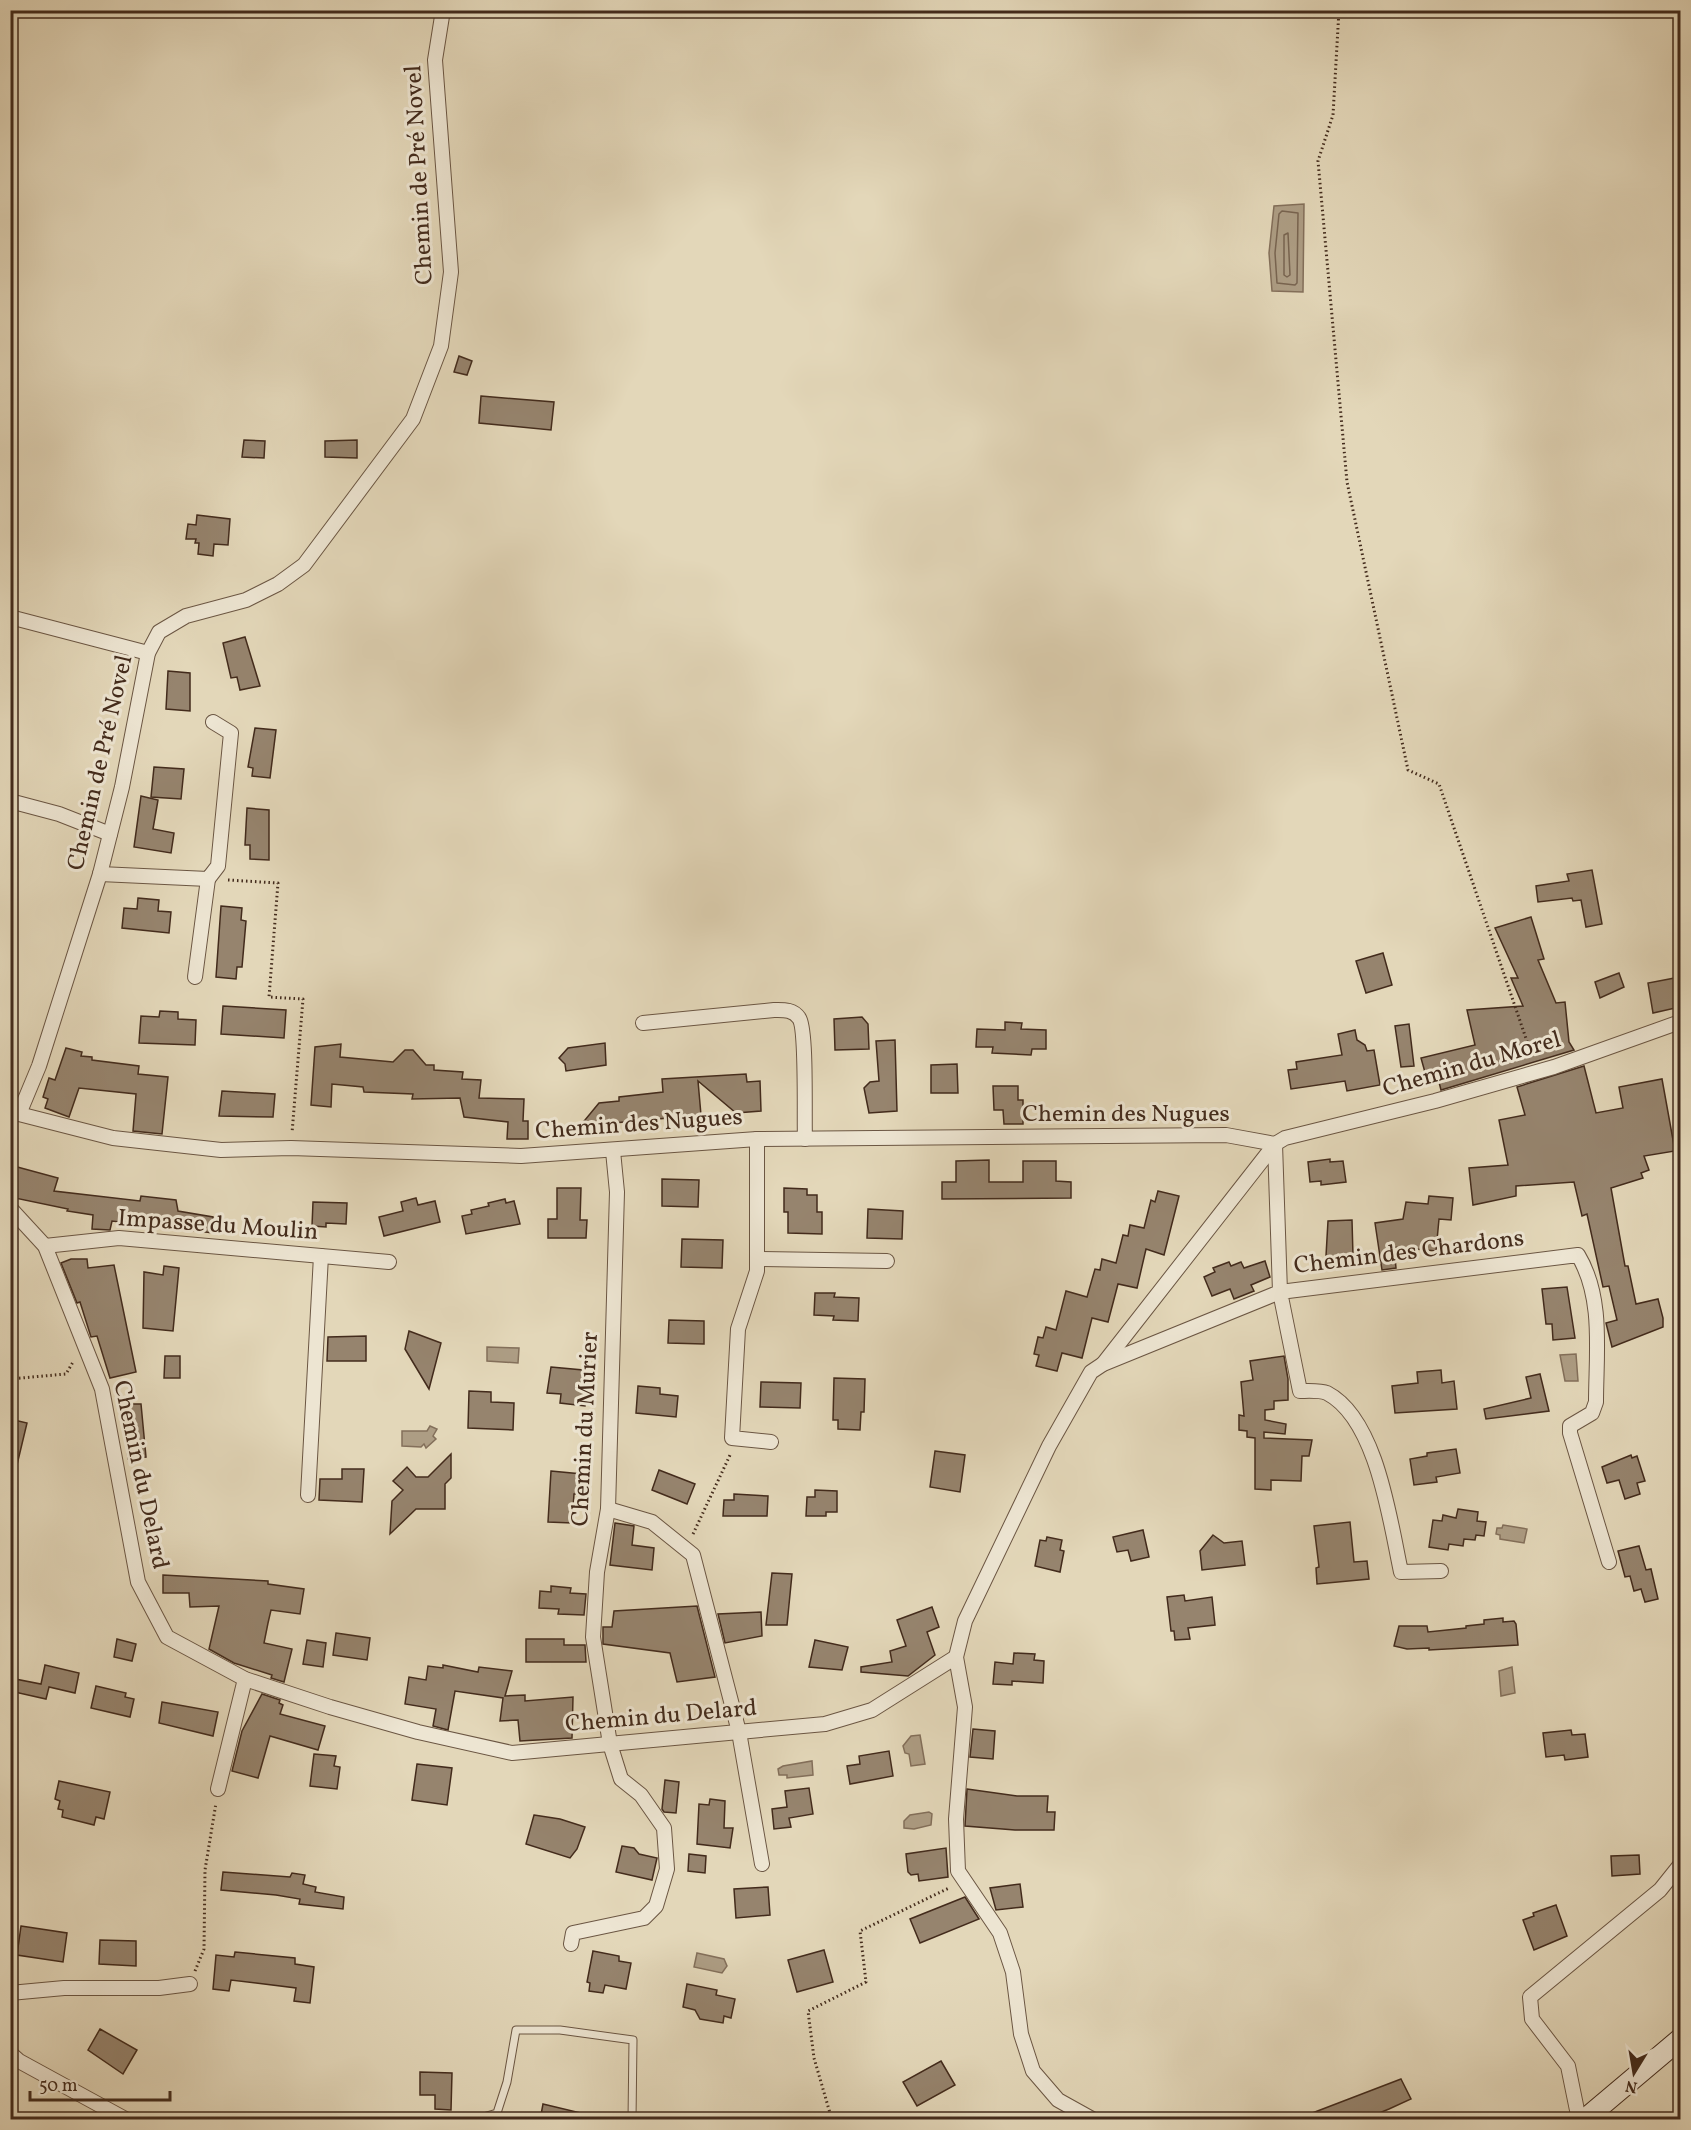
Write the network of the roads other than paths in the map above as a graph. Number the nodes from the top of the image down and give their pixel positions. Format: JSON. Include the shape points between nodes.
{"nodes":[{"id":1,"x":443,"y":10,"type":"edge"},
{"id":2,"x":10,"y":617,"type":"edge"},
{"id":3,"x":147,"y":653,"type":"junction"},
{"id":4,"x":213,"y":722,"type":"dead end"},
{"id":5,"x":10,"y":801,"type":"edge"},
{"id":6,"x":110,"y":834,"type":"junction"},
{"id":7,"x":100,"y":873,"type":"junction"},
{"id":8,"x":208,"y":879,"type":"junction"},
{"id":9,"x":195,"y":977,"type":"dead end"},
{"id":10,"x":1680,"y":1022,"type":"edge"},
{"id":11,"x":643,"y":1023,"type":"dead end"},
{"id":12,"x":15,"y":1118,"type":"edge"},
{"id":13,"x":757,"y":1139,"type":"junction"},
{"id":14,"x":805,"y":1139,"type":"junction"},
{"id":15,"x":1275,"y":1144,"type":"junction"},
{"id":16,"x":613,"y":1151,"type":"junction"},
{"id":17,"x":10,"y":1208,"type":"edge"},
{"id":18,"x":45,"y":1246,"type":"junction"},
{"id":19,"x":321,"y":1256,"type":"junction"},
{"id":20,"x":757,"y":1259,"type":"junction"},
{"id":21,"x":389,"y":1262,"type":"dead end"},
{"id":22,"x":887,"y":1262,"type":"dead end"},
{"id":23,"x":1280,"y":1292,"type":"junction"},
{"id":24,"x":1103,"y":1364,"type":"junction"},
{"id":25,"x":771,"y":1443,"type":"dead end"},
{"id":26,"x":308,"y":1495,"type":"dead end"},
{"id":27,"x":608,"y":1509,"type":"junction"},
{"id":28,"x":1609,"y":1562,"type":"dead end"},
{"id":29,"x":1441,"y":1571,"type":"dead end"},
{"id":30,"x":956,"y":1657,"type":"junction"},
{"id":31,"x":246,"y":1679,"type":"junction"},
{"id":32,"x":740,"y":1732,"type":"junction"},
{"id":33,"x":610,"y":1744,"type":"junction"},
{"id":34,"x":218,"y":1789,"type":"road end"},
{"id":35,"x":762,"y":1864,"type":"dead end"},
{"id":36,"x":1680,"y":1865,"type":"edge"},
{"id":37,"x":571,"y":1944,"type":"dead end"},
{"id":38,"x":190,"y":1984,"type":"road end"},
{"id":39,"x":10,"y":1993,"type":"edge"},
{"id":40,"x":1680,"y":2039,"type":"edge"},
{"id":41,"x":10,"y":2053,"type":"edge"},
{"id":42,"x":127,"y":2120,"type":"edge"},
{"id":43,"x":473,"y":2120,"type":"edge"},
{"id":44,"x":632,"y":2120,"type":"edge"},
{"id":45,"x":1094,"y":2120,"type":"edge"},
{"id":46,"x":1580,"y":2120,"type":"edge"},
{"id":47,"x":1584,"y":2120,"type":"edge"}],
"edges":[{"from":1,"to":3,"type":"street","name":"Chemin de Pré Novel","via":[[435,60],[451,272],[441,346],[413,419],[304,565],[246,600],[170,623],[159,632]]},
{"from":2,"to":3,"type":"street"},
{"from":3,"to":6,"type":"street","name":"Chemin de Pré Novel"},
{"from":4,"to":8,"type":"street","via":[[231,733],[218,867]]},
{"from":5,"to":6,"type":"street","via":[[59,814]]},
{"from":6,"to":7,"type":"street","name":"Chemin de Pré Novel"},
{"from":7,"to":8,"type":"street"},
{"from":7,"to":12,"type":"street","name":"Chemin de Pré Novel","via":[[39,1066]]},
{"from":8,"to":9,"type":"street"},
{"from":10,"to":15,"type":"street","name":"Chemin du Morel","via":[[1537,1072],[1285,1138]]},
{"from":11,"to":14,"type":"street","via":[[774,1010],[799,1017]]},
{"from":12,"to":16,"type":"street","name":"Chemin des Nugues","via":[[113,1138],[221,1150],[291,1148],[521,1156]]},
{"from":13,"to":14,"type":"street","name":"Chemin des Nugues"},
{"from":13,"to":16,"type":"street","name":"Chemin des Nugues"},
{"from":13,"to":20,"type":"street"},
{"from":14,"to":15,"type":"street","name":"Chemin des Nugues","via":[[1226,1135]]},
{"from":15,"to":23,"type":"street"},
{"from":15,"to":24,"type":"street"},
{"from":16,"to":27,"type":"street","name":"Chemin du Murier","via":[[617,1192]]},
{"from":17,"to":18,"type":"street","name":"Chemin du Delard"},
{"from":18,"to":19,"type":"street","name":"Impasse du Moulin","via":[[119,1238]]},
{"from":18,"to":31,"type":"street","name":"Chemin du Delard","via":[[102,1389],[138,1582],[167,1637]]},
{"from":19,"to":21,"type":"street","name":"Impasse du Moulin"},
{"from":19,"to":26,"type":"street"},
{"from":20,"to":22,"type":"street"},
{"from":20,"to":25,"type":"street","via":[[757,1271],[738,1329],[732,1438]]},
{"from":23,"to":24,"type":"street"},
{"from":23,"to":28,"type":"street","name":"Chemin des Chardons","via":[[1578,1255],[1586,1269],[1596,1312],[1596,1402],[1592,1413],[1570,1426]]},
{"from":23,"to":29,"type":"street","name":"Chemin des Chardons","via":[[1300,1391],[1326,1392],[1358,1421],[1378,1471],[1401,1572]]},
{"from":24,"to":30,"type":"street","via":[[1091,1372],[1049,1446],[964,1621]]},
{"from":27,"to":32,"type":"street","via":[[652,1522],[693,1555]]},
{"from":27,"to":33,"type":"street","name":"Chemin du Murier","via":[[597,1572],[593,1637]]},
{"from":30,"to":32,"type":"street","name":"Chemin du Delard","via":[[872,1710],[825,1725]]},
{"from":30,"to":45,"type":"street","via":[[965,1707],[956,1819],[958,1871],[1000,1933],[1013,1972],[1021,2034],[1033,2071],[1058,2100]]},
{"from":31,"to":33,"type":"street","name":"Chemin du Delard","via":[[418,1732],[512,1753]]},
{"from":31,"to":34,"type":"street"},
{"from":32,"to":33,"type":"street","name":"Chemin du Delard"},
{"from":32,"to":35,"type":"street"},
{"from":33,"to":37,"type":"street","name":"Chemin du Murier","via":[[621,1779],[641,1795],[664,1828],[667,1869],[656,1905],[644,1918],[573,1932]]},
{"from":36,"to":46,"type":"street","via":[[1660,1890],[1530,1997],[1532,2019],[1568,2066]]},
{"from":38,"to":39,"type":"street"},
{"from":40,"to":47,"type":"street"},
{"from":41,"to":42,"type":"street"},
{"from":43,"to":44,"type":"lane","via":[[497,2112],[516,2030],[560,2030],[633,2040]]}]}
